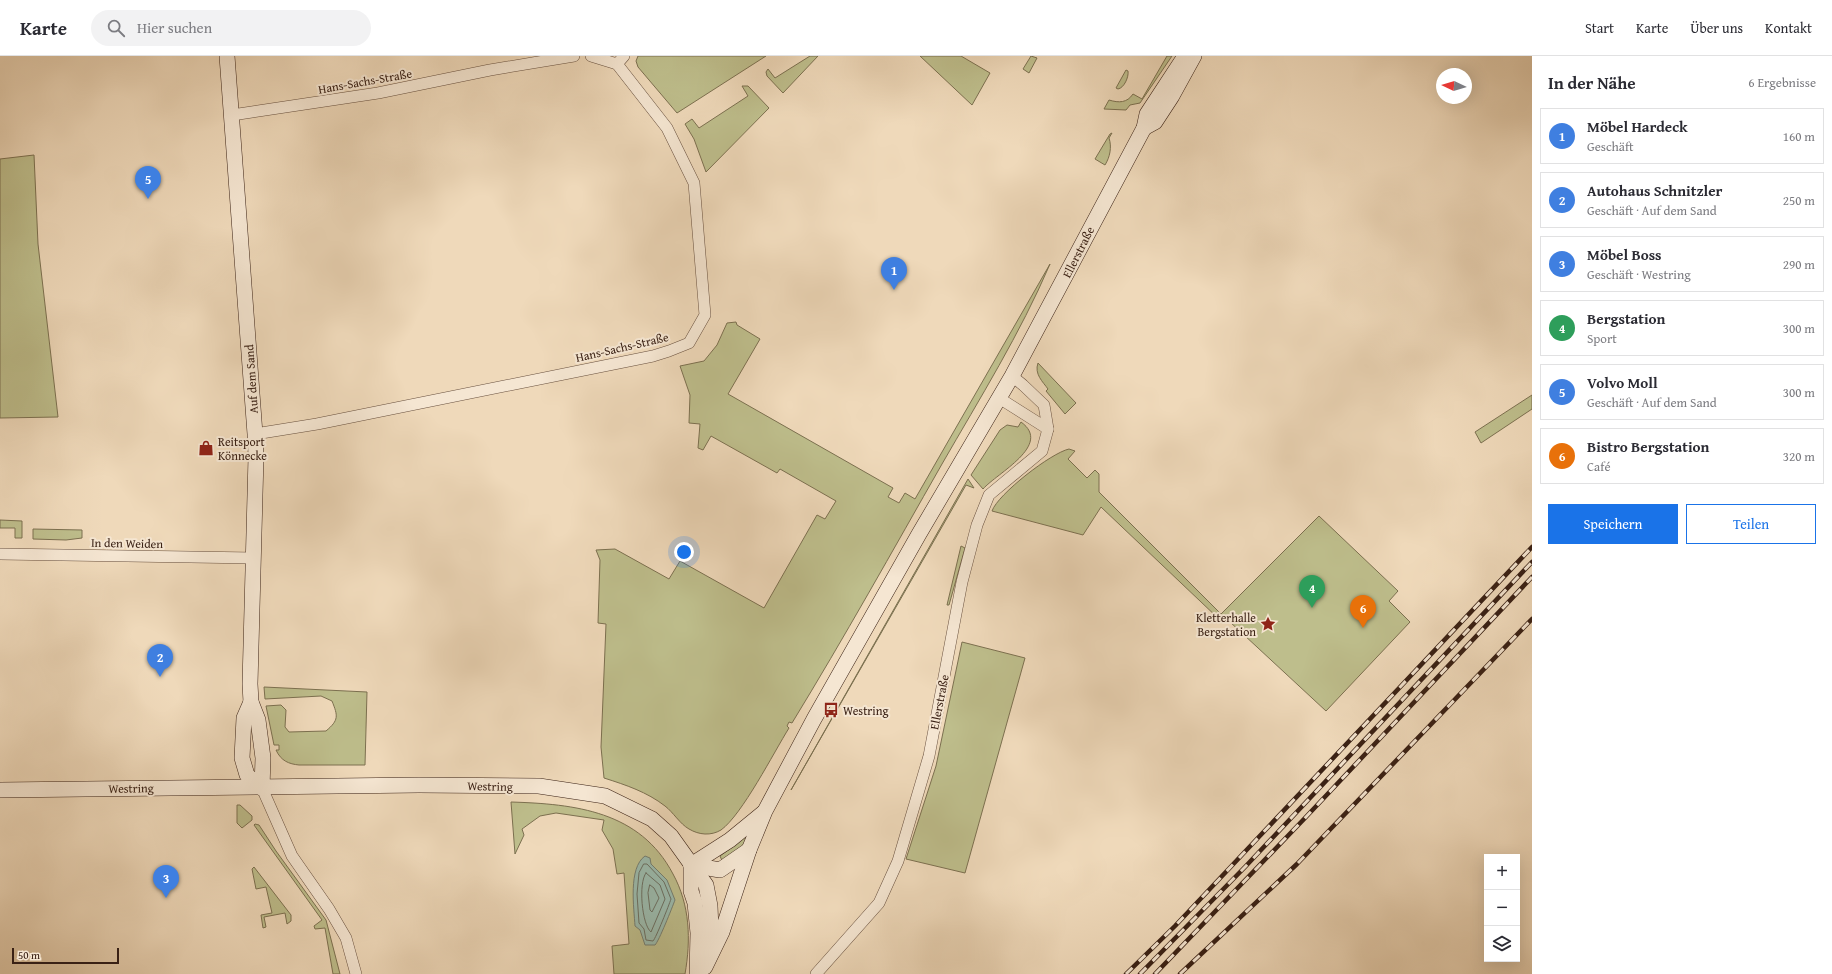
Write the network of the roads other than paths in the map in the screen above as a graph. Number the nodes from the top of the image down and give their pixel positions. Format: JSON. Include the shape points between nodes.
{"nodes":[{"id":1,"x":227,"y":56,"type":"edge"},
{"id":2,"x":574,"y":56,"type":"edge"},
{"id":3,"x":591,"y":56,"type":"edge"},
{"id":4,"x":1185,"y":56,"type":"edge"},
{"id":5,"x":1194,"y":56,"type":"edge"},
{"id":6,"x":621,"y":60,"type":"edge"},
{"id":7,"x":232,"y":115,"type":"junction"},
{"id":8,"x":1144,"y":128,"type":"junction"},
{"id":9,"x":1012,"y":376,"type":"junction"},
{"id":10,"x":999,"y":398,"type":"junction"},
{"id":11,"x":1048,"y":429,"type":"junction"},
{"id":12,"x":255,"y":434,"type":"junction"},
{"id":13,"x":0,"y":554,"type":"edge"},
{"id":14,"x":254,"y":558,"type":"junction"},
{"id":15,"x":251,"y":702,"type":"junction"},
{"id":16,"x":262,"y":788,"type":"junction"},
{"id":17,"x":0,"y":790,"type":"edge"},
{"id":18,"x":765,"y":811,"type":"junction"},
{"id":19,"x":749,"y":850,"type":"junction"},
{"id":20,"x":691,"y":865,"type":"junction"},
{"id":21,"x":701,"y":972,"type":"edge"},
{"id":22,"x":356,"y":974,"type":"edge"},
{"id":23,"x":816,"y":974,"type":"edge"}],
"edges":[{"from":1,"to":7,"type":"main road","name":"Auf dem Sand"},
{"from":2,"to":7,"type":"street","name":"Hans-Sachs-Straße","via":[[373,94]]},
{"from":3,"to":6,"type":"street","name":"Hans-Sachs-Straße"},
{"from":4,"to":8,"type":"main road","name":"Ellerstraße","via":[[1148,114]]},
{"from":5,"to":8,"type":"main road","name":"Ellerstraße","via":[[1155,122]]},
{"from":6,"to":12,"type":"street","name":"Hans-Sachs-Straße","via":[[667,128],[694,183],[705,315],[689,343],[669,351],[619,362],[317,424]]},
{"from":7,"to":12,"type":"main road","name":"Auf dem Sand"},
{"from":8,"to":9,"type":"main road","name":"Ellerstraße"},
{"from":9,"to":10,"type":"main road","name":"Ellerstraße"},
{"from":9,"to":11,"type":"street","name":"Ellerstraße","via":[[1044,405]]},
{"from":10,"to":11,"type":"street"},
{"from":10,"to":18,"type":"main road","name":"Ellerstraße","via":[[915,540]]},
{"from":11,"to":23,"type":"street","name":"Ellerstraße","via":[[1042,451],[989,495],[977,525],[962,582],[929,756],[898,861],[879,903]]},
{"from":12,"to":14,"type":"main road","name":"Auf dem Sand"},
{"from":13,"to":14,"type":"street","name":"In den Weiden"},
{"from":14,"to":15,"type":"main road","name":"Auf dem Sand"},
{"from":15,"to":16,"type":"main road","name":"Auf dem Sand","via":[[258,720],[263,758]]},
{"from":15,"to":16,"type":"main road","name":"Auf dem Sand","via":[[244,718],[242,758],[247,776]]},
{"from":16,"to":17,"type":"main road","name":"Westring"},
{"from":16,"to":20,"type":"main road","name":"Westring","via":[[308,785],[539,786],[605,796],[652,819],[671,836]]},
{"from":16,"to":22,"type":"street","via":[[292,856],[346,938]]},
{"from":18,"to":19,"type":"main road","name":"Ellerstraße"},
{"from":18,"to":20,"type":"main road","name":"Ellerstraße","via":[[730,840]]},
{"from":19,"to":20,"type":"main road","via":[[720,870]]},
{"from":19,"to":21,"type":"main road","name":"Ellerstraße","via":[[722,932]]},
{"from":20,"to":21,"type":"main road","via":[[706,885],[709,899],[711,930]]}]}
